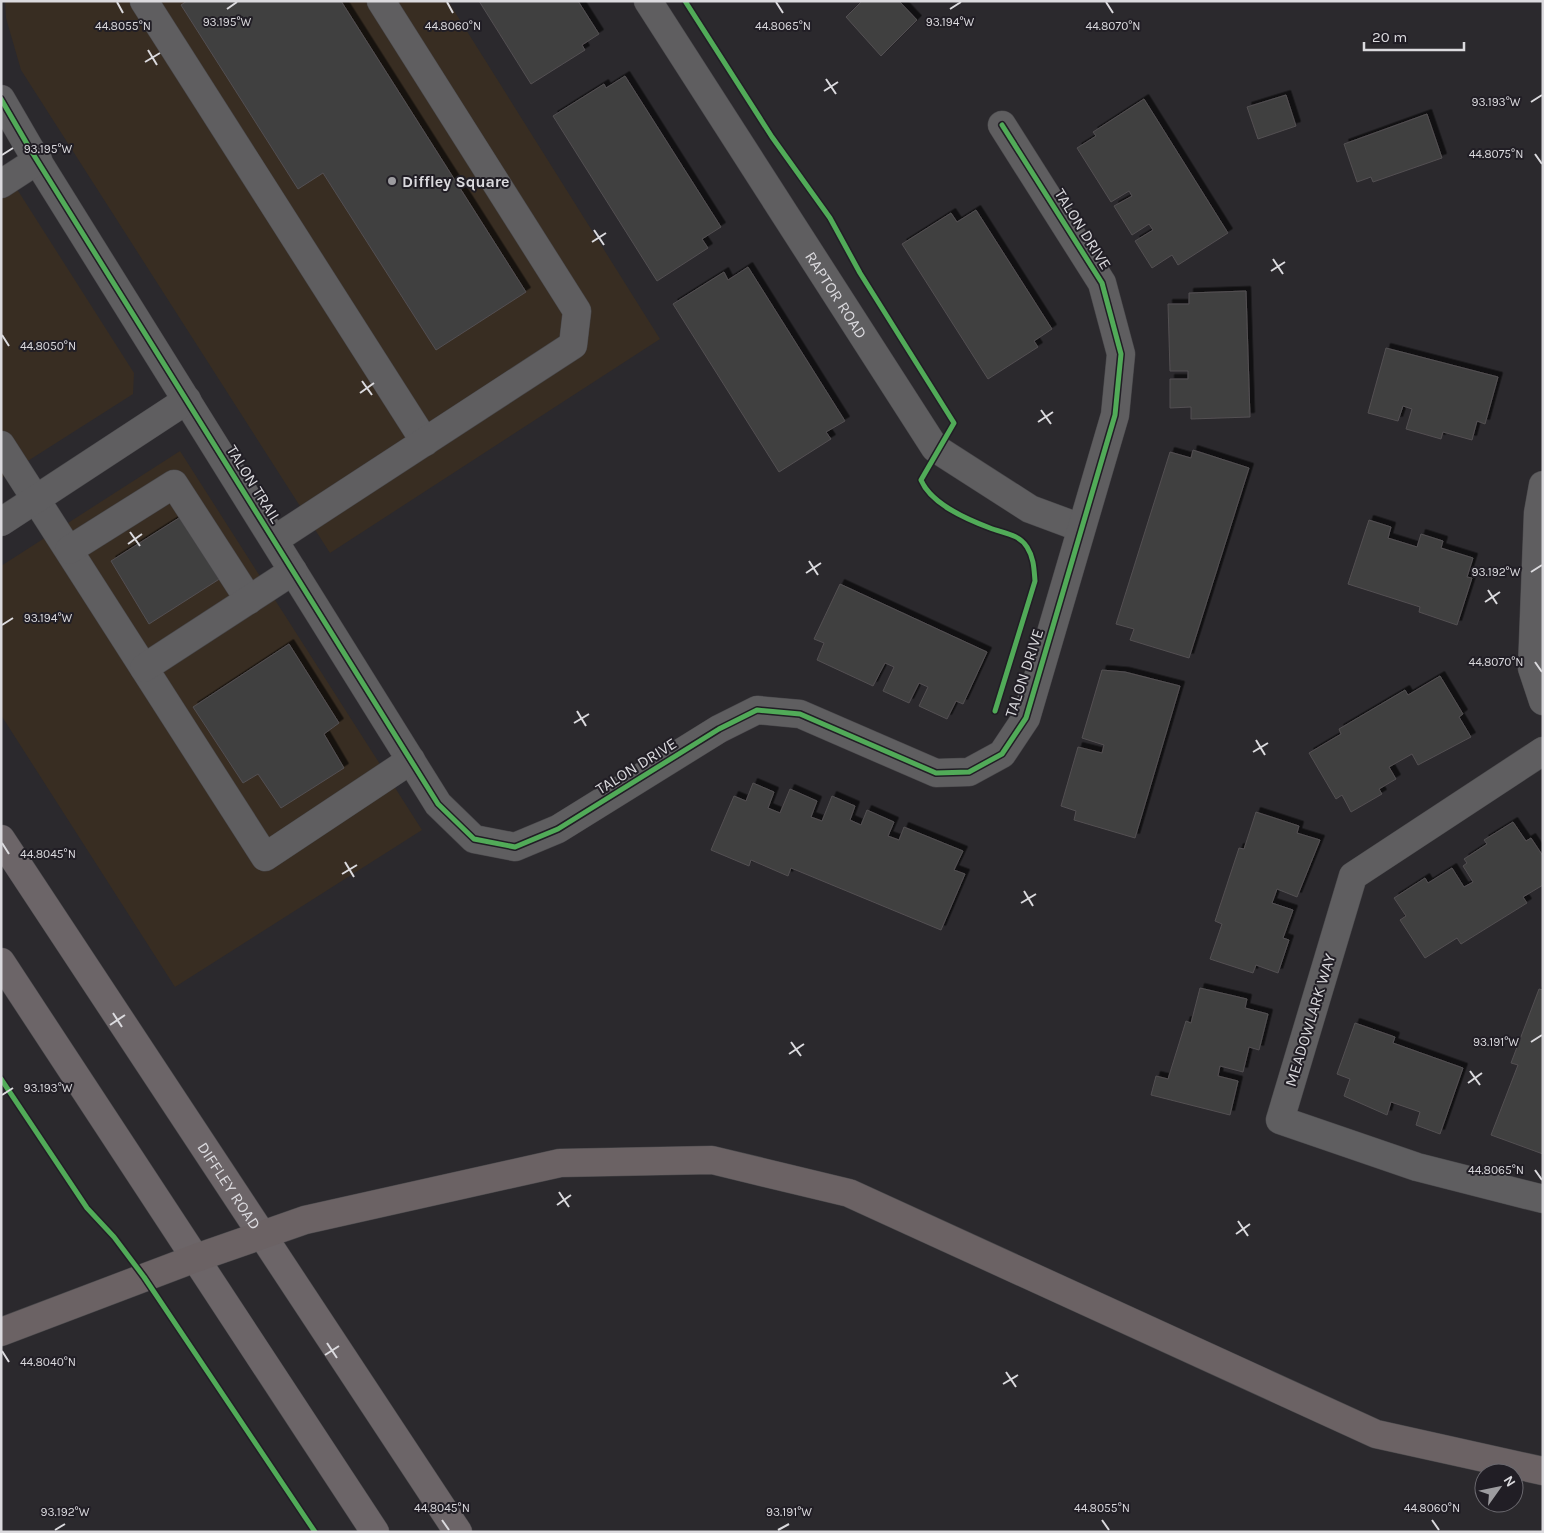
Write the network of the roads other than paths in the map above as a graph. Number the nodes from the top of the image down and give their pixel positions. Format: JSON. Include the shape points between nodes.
{"nodes":[{"id":1,"x":144,"y":1,"type":"edge"},
{"id":2,"x":381,"y":1,"type":"edge"},
{"id":3,"x":648,"y":1,"type":"edge"},
{"id":4,"x":1,"y":99,"type":"edge"},
{"id":5,"x":1002,"y":125,"type":"dead end"},
{"id":6,"x":38,"y":160,"type":"junction"},
{"id":7,"x":1,"y":184,"type":"edge"},
{"id":8,"x":187,"y":400,"type":"junction"},
{"id":9,"x":425,"y":442,"type":"junction"},
{"id":10,"x":1,"y":445,"type":"edge"},
{"id":11,"x":1543,"y":485,"type":"edge"},
{"id":12,"x":36,"y":499,"type":"junction"},
{"id":13,"x":1,"y":522,"type":"edge"},
{"id":14,"x":1080,"y":528,"type":"junction"},
{"id":15,"x":274,"y":540,"type":"junction"},
{"id":16,"x":69,"y":550,"type":"junction"},
{"id":17,"x":293,"y":571,"type":"junction"},
{"id":18,"x":249,"y":600,"type":"junction"},
{"id":19,"x":144,"y":668,"type":"junction"},
{"id":20,"x":1543,"y":701,"type":"edge"},
{"id":21,"x":1543,"y":751,"type":"edge"},
{"id":22,"x":412,"y":760,"type":"junction"},
{"id":23,"x":1,"y":839,"type":"edge"},
{"id":24,"x":515,"y":847,"type":"joint"},
{"id":25,"x":1,"y":962,"type":"edge"},
{"id":26,"x":1543,"y":1199,"type":"edge"},
{"id":27,"x":264,"y":1234,"type":"junction"},
{"id":28,"x":196,"y":1258,"type":"junction"},
{"id":29,"x":1,"y":1332,"type":"edge"},
{"id":30,"x":1543,"y":1471,"type":"edge"},
{"id":31,"x":375,"y":1532,"type":"edge"},
{"id":32,"x":458,"y":1532,"type":"edge"}],
"edges":[{"from":1,"to":9,"type":"street"},
{"from":2,"to":9,"type":"street","via":[[577,311],[573,345]]},
{"from":3,"to":14,"type":"street","name":"RAPTOR ROAD","via":[[935,448],[1030,509]]},
{"from":4,"to":6,"type":"street","name":"TALON TRAIL"},
{"from":5,"to":14,"type":"street","name":"TALON DRIVE","via":[[1102,283],[1121,354],[1115,415]]},
{"from":6,"to":7,"type":"street"},
{"from":6,"to":8,"type":"street","name":"TALON TRAIL"},
{"from":8,"to":12,"type":"street"},
{"from":8,"to":15,"type":"street","name":"TALON TRAIL"},
{"from":9,"to":15,"type":"street"},
{"from":10,"to":12,"type":"street"},
{"from":11,"to":20,"type":"street","via":[[1538,513],[1532,668]]},
{"from":12,"to":13,"type":"street"},
{"from":12,"to":16,"type":"street"},
{"from":14,"to":24,"type":"street","name":"TALON DRIVE","via":[[1026,718],[1002,754],[968,772],[936,773],[800,714],[757,710],[719,729],[558,829]]},
{"from":15,"to":17,"type":"street","name":"TALON TRAIL"},
{"from":16,"to":18,"type":"street","via":[[174,484]]},
{"from":16,"to":19,"type":"street"},
{"from":17,"to":18,"type":"street"},
{"from":17,"to":22,"type":"street","name":"TALON TRAIL"},
{"from":18,"to":19,"type":"street"},
{"from":19,"to":22,"type":"street","via":[[265,857]]},
{"from":21,"to":26,"type":"street","name":"MEADOWLARK WAY","via":[[1353,876],[1280,1120],[1417,1167]]},
{"from":22,"to":24,"type":"street","name":"TALON TRAIL","via":[[438,804],[474,839]]},
{"from":23,"to":27,"type":"main road","name":"DIFFLEY ROAD"},
{"from":25,"to":28,"type":"main road"},
{"from":27,"to":28,"type":"highway"},
{"from":27,"to":30,"type":"highway","via":[[305,1220],[560,1163],[712,1160],[849,1193],[1376,1434]]},
{"from":27,"to":32,"type":"main road","name":"DIFFLEY ROAD"},
{"from":28,"to":29,"type":"highway"},
{"from":28,"to":31,"type":"main road"}]}
